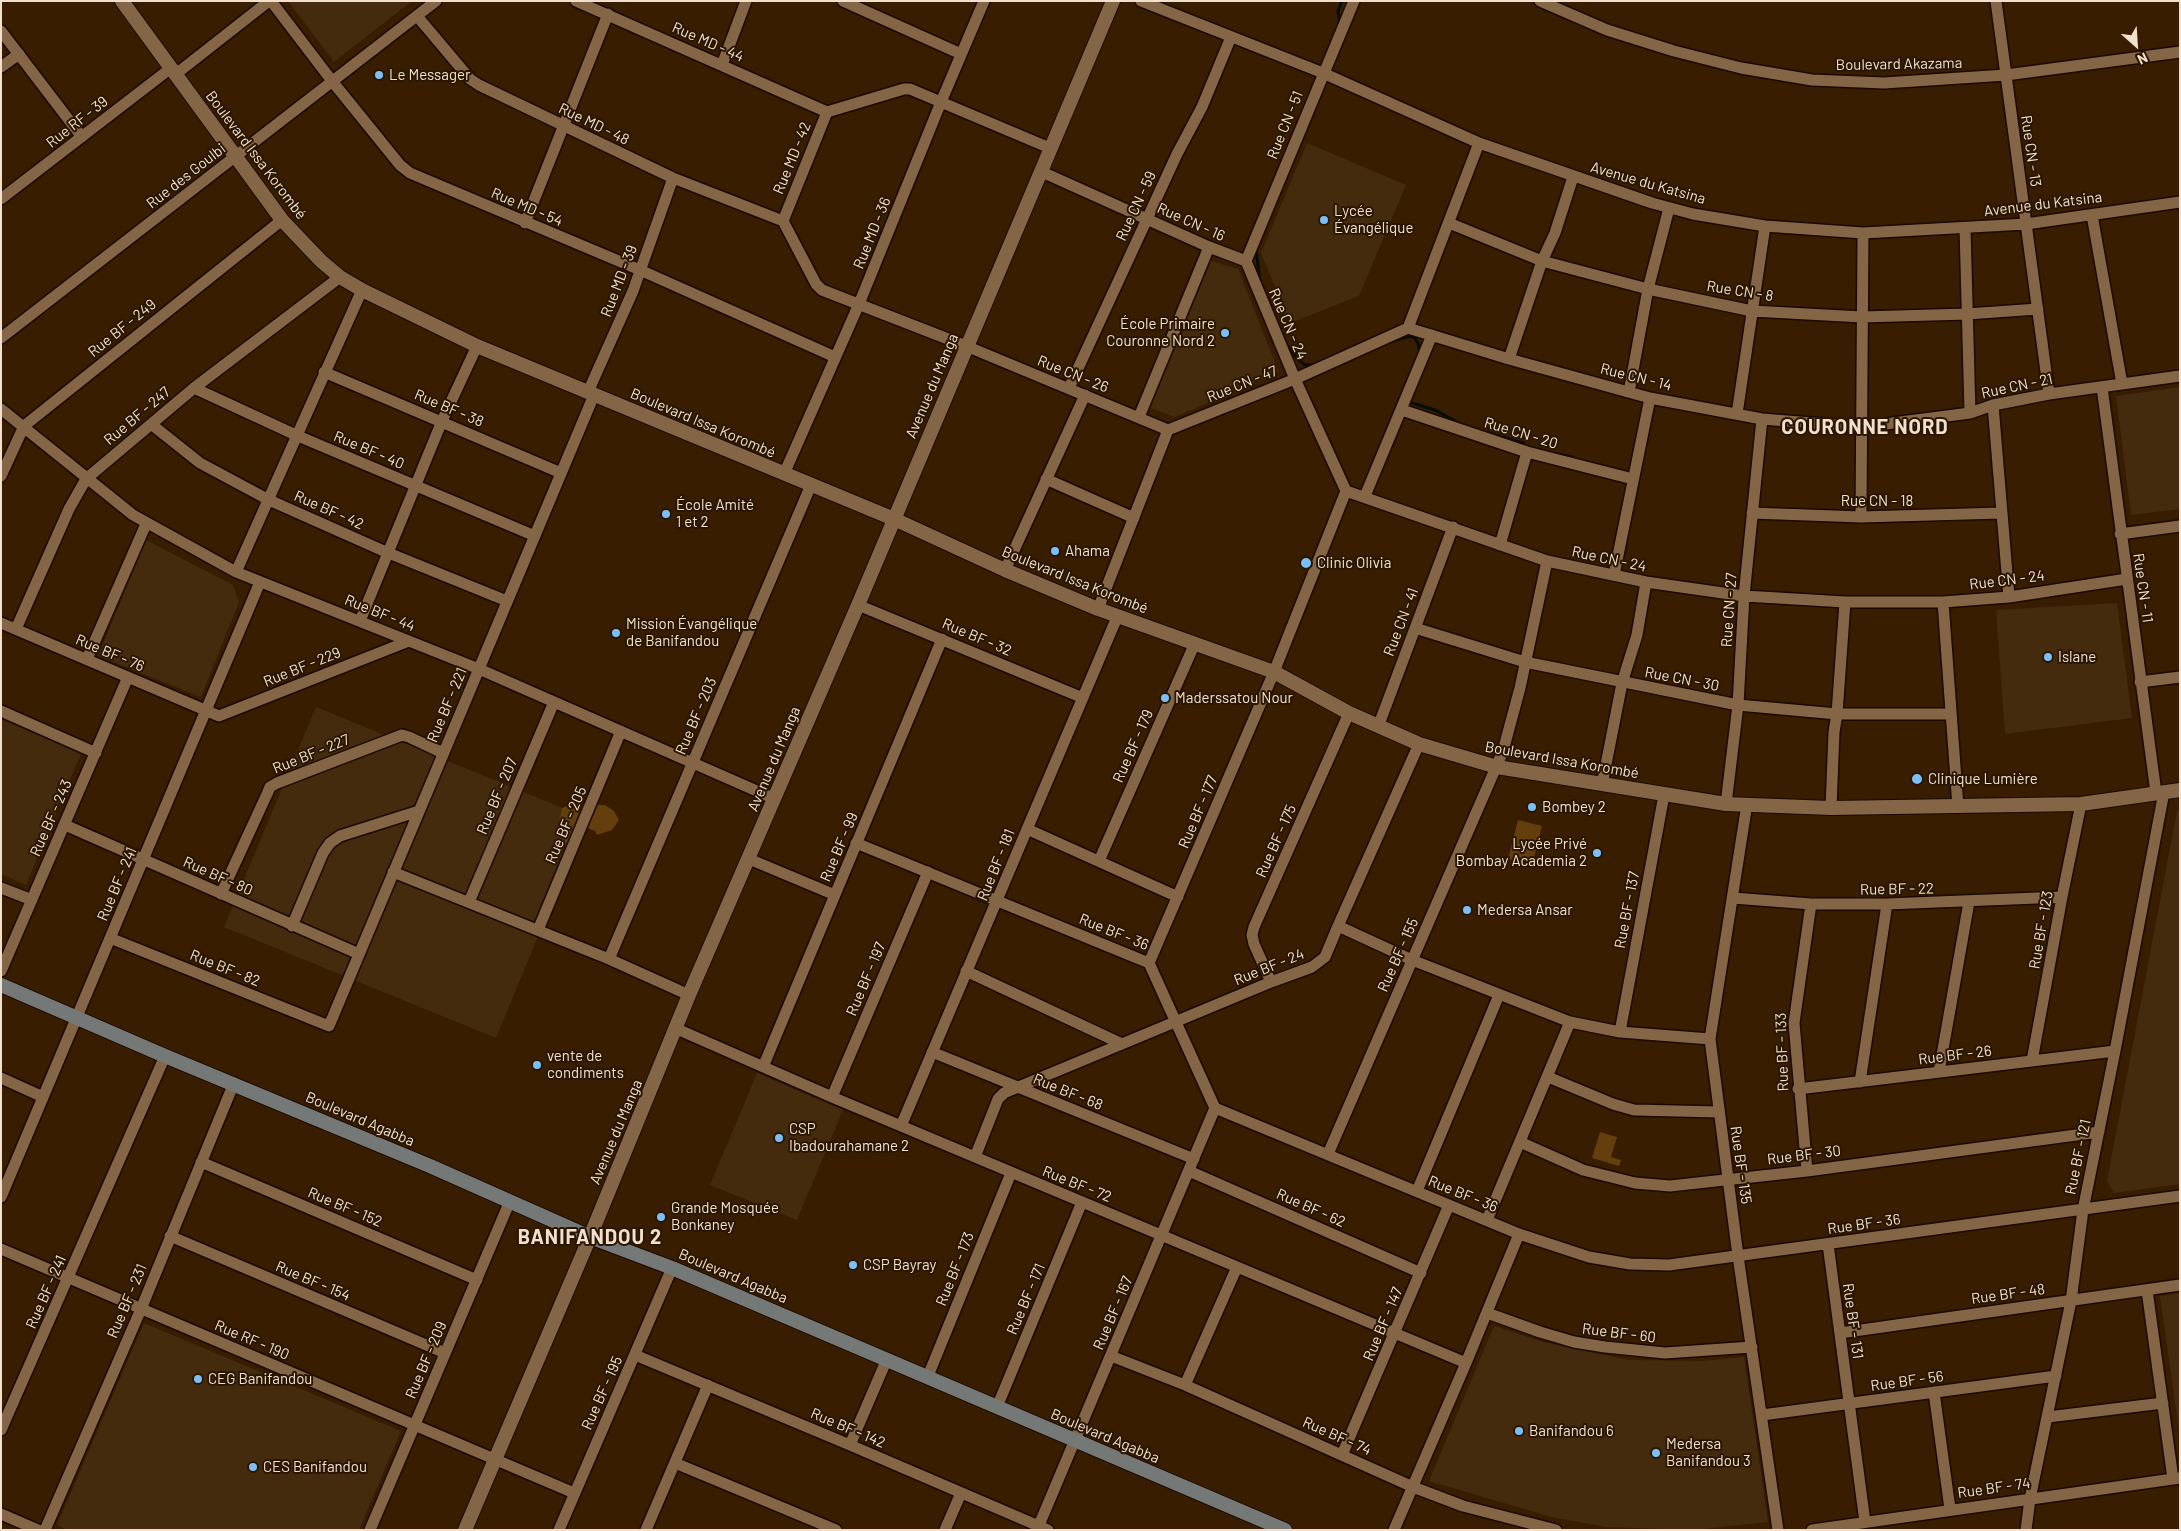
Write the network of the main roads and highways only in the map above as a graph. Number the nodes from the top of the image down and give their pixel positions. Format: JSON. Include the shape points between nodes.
{"nodes":[{"id":1,"x":1,"y":985,"type":"edge"},
{"id":2,"x":1285,"y":1530,"type":"edge"}],
"edges":[{"from":1,"to":2,"type":"main road","name":"Boulevard Agabba"}]}
